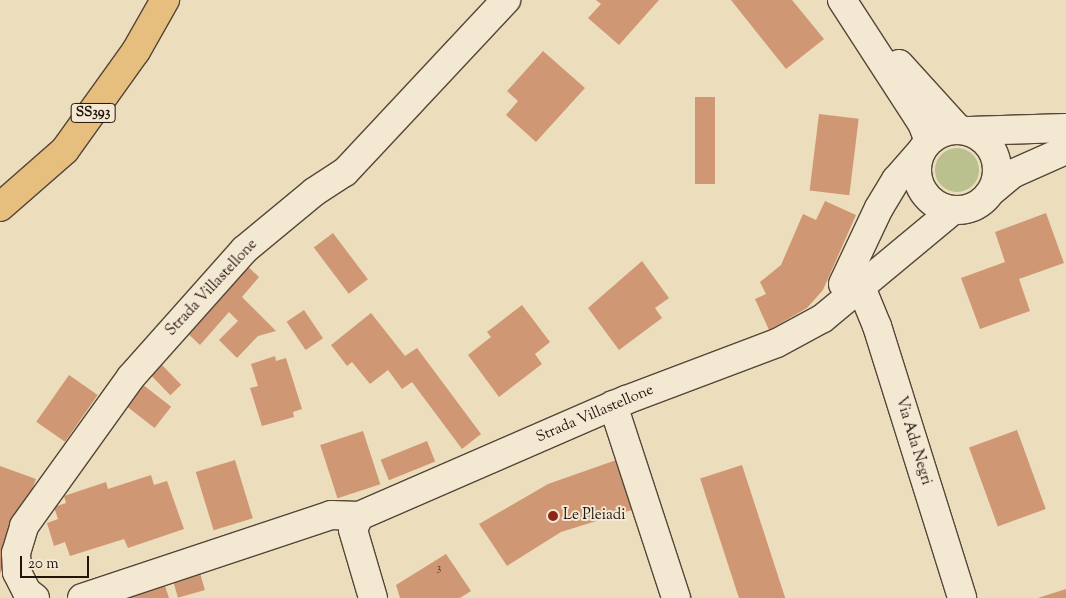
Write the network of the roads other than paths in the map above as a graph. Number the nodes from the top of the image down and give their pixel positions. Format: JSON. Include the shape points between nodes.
{"nodes":[{"id":1,"x":165,"y":0,"type":"edge"},
{"id":2,"x":506,"y":0,"type":"edge"},
{"id":3,"x":842,"y":0,"type":"edge"},
{"id":4,"x":865,"y":33,"type":"junction"},
{"id":5,"x":1066,"y":128,"type":"edge"},
{"id":6,"x":964,"y":131,"type":"junction"},
{"id":7,"x":926,"y":146,"type":"junction"},
{"id":8,"x":1066,"y":150,"type":"edge"},
{"id":9,"x":993,"y":190,"type":"junction"},
{"id":10,"x":0,"y":207,"type":"edge"},
{"id":11,"x":952,"y":211,"type":"junction"},
{"id":12,"x":858,"y":276,"type":"junction"},
{"id":13,"x":613,"y":405,"type":"junction"},
{"id":14,"x":359,"y":516,"type":"junction"},
{"id":15,"x":36,"y":598,"type":"edge"},
{"id":16,"x":82,"y":598,"type":"edge"},
{"id":17,"x":372,"y":598,"type":"edge"},
{"id":18,"x":676,"y":598,"type":"edge"},
{"id":19,"x":962,"y":598,"type":"edge"}],
"edges":[{"from":1,"to":10,"type":"main road","number":"SS393","via":[[136,51],[65,150]]},
{"from":2,"to":15,"type":"street","name":"Strada Villastellone","via":[[345,172],[314,192],[244,250],[131,377],[24,526],[16,553],[17,572],[27,592]]},
{"from":3,"to":4,"type":"street"},
{"from":4,"to":6,"type":"street","via":[[890,53]]},
{"from":4,"to":7,"type":"street","via":[[922,123]]},
{"from":5,"to":6,"type":"street"},
{"from":6,"to":7,"type":"street","via":[[943,133]]},
{"from":6,"to":9,"type":"street","via":[[993,150],[998,170]]},
{"from":7,"to":11,"type":"street","via":[[917,169],[921,188],[934,203]]},
{"from":7,"to":12,"type":"street","name":"Strada Villastellone","via":[[896,180],[879,208]]},
{"from":8,"to":9,"type":"street","via":[[1012,174]]},
{"from":9,"to":11,"type":"street","via":[[971,209]]},
{"from":11,"to":12,"type":"street","name":"Strada Villastellone"},
{"from":12,"to":13,"type":"street","name":"Strada Villastellone","via":[[823,318],[777,343]]},
{"from":12,"to":19,"type":"street","name":"Via Ada Negri"},
{"from":13,"to":14,"type":"street","name":"Strada Villastellone"},
{"from":13,"to":18,"type":"street"},
{"from":14,"to":16,"type":"street","name":"Strada Villastellone","via":[[331,515]]},
{"from":14,"to":17,"type":"street","via":[[353,530]]}]}
